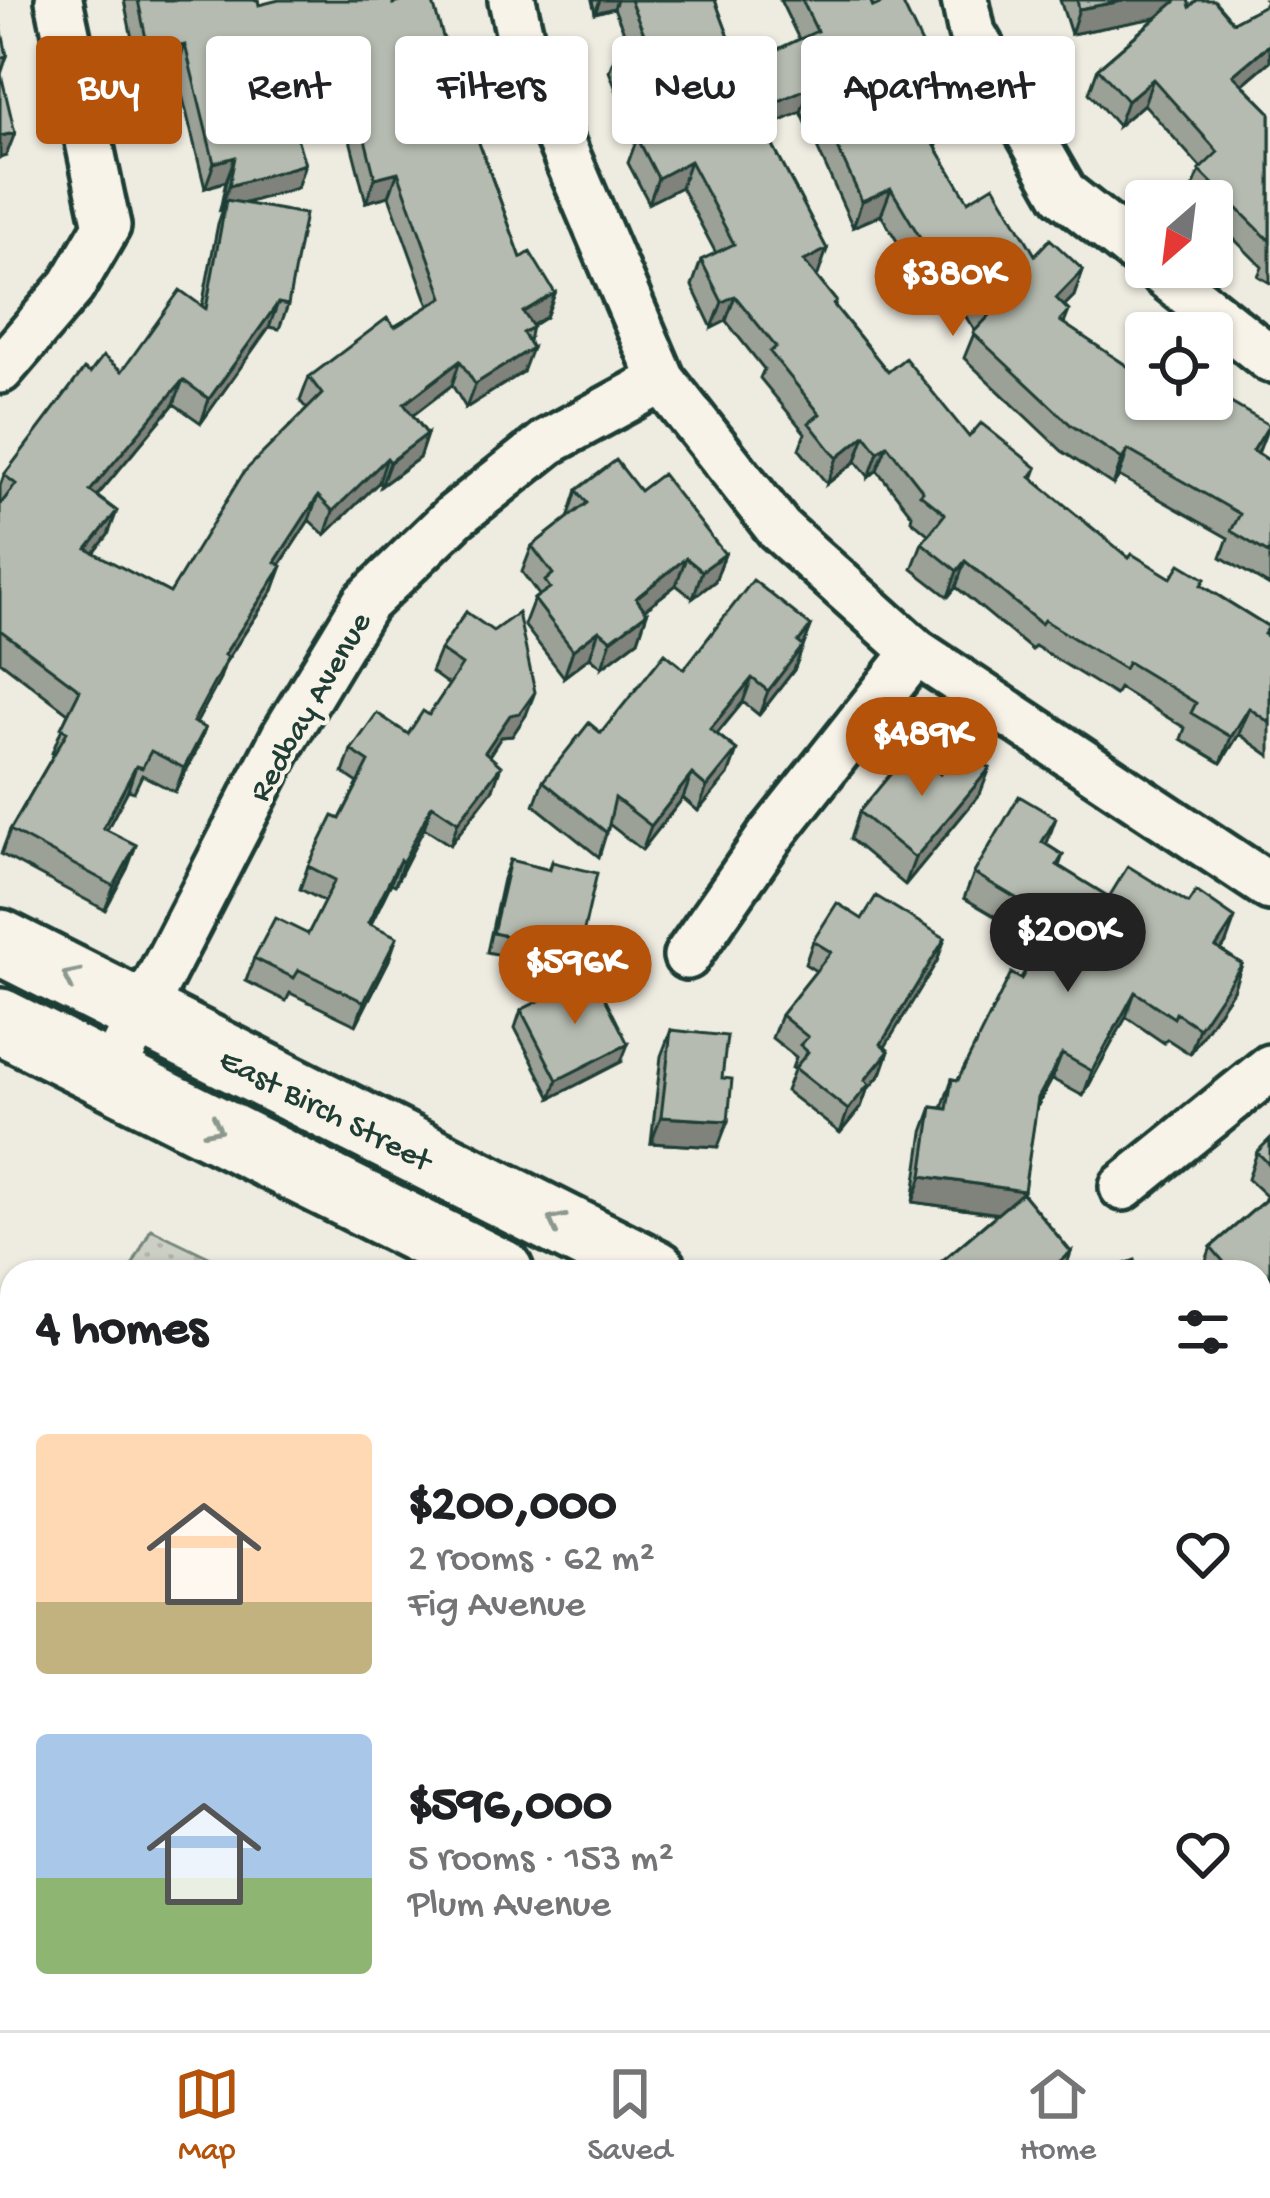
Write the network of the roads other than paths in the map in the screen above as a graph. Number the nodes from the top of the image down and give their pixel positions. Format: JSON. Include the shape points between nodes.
{"nodes":[{"id":1,"x":59,"y":0,"type":"edge"},
{"id":2,"x":512,"y":0,"type":"edge"},
{"id":3,"x":965,"y":0,"type":"edge"},
{"id":4,"x":1125,"y":243,"type":"edge"},
{"id":5,"x":1182,"y":288,"type":"edge"},
{"id":6,"x":1270,"y":359,"type":"edge"},
{"id":7,"x":0,"y":370,"type":"edge"},
{"id":8,"x":662,"y":380,"type":"junction"},
{"id":9,"x":916,"y":652,"type":"junction"},
{"id":10,"x":1270,"y":886,"type":"edge"},
{"id":11,"x":0,"y":942,"type":"edge"},
{"id":12,"x":687,"y":956,"type":"dead end"},
{"id":13,"x":143,"y":1011,"type":"junction"},
{"id":14,"x":0,"y":1021,"type":"edge"},
{"id":15,"x":1270,"y":1068,"type":"edge"},
{"id":16,"x":110,"y":1074,"type":"junction"},
{"id":17,"x":1124,"y":1186,"type":"dead end"},
{"id":18,"x":477,"y":1260,"type":"edge"},
{"id":19,"x":631,"y":1260,"type":"edge"}],
"edges":[{"from":1,"to":7,"type":"street","via":[[107,226],[72,286]]},
{"from":2,"to":8,"type":"street","via":[[525,58]]},
{"from":3,"to":4,"type":"street","via":[[972,32],[1064,194]]},
{"from":5,"to":6,"type":"street"},
{"from":8,"to":9,"type":"street","via":[[778,529]]},
{"from":8,"to":13,"type":"street","name":"Redbay Avenue","via":[[548,442],[365,603],[284,737]]},
{"from":9,"to":10,"type":"street"},
{"from":9,"to":12,"type":"street"},
{"from":13,"to":11,"type":"street","name":"East Birch Street","one_way":true},
{"from":13,"to":16,"type":"street","name":"Redbay Avenue"},
{"from":19,"to":13,"type":"street","name":"East Birch Street","one_way":true},
{"from":14,"to":16,"type":"street","name":"East Birch Street"},
{"from":15,"to":17,"type":"street"},
{"from":16,"to":18,"type":"street","name":"East Birch Street","one_way":true}]}
